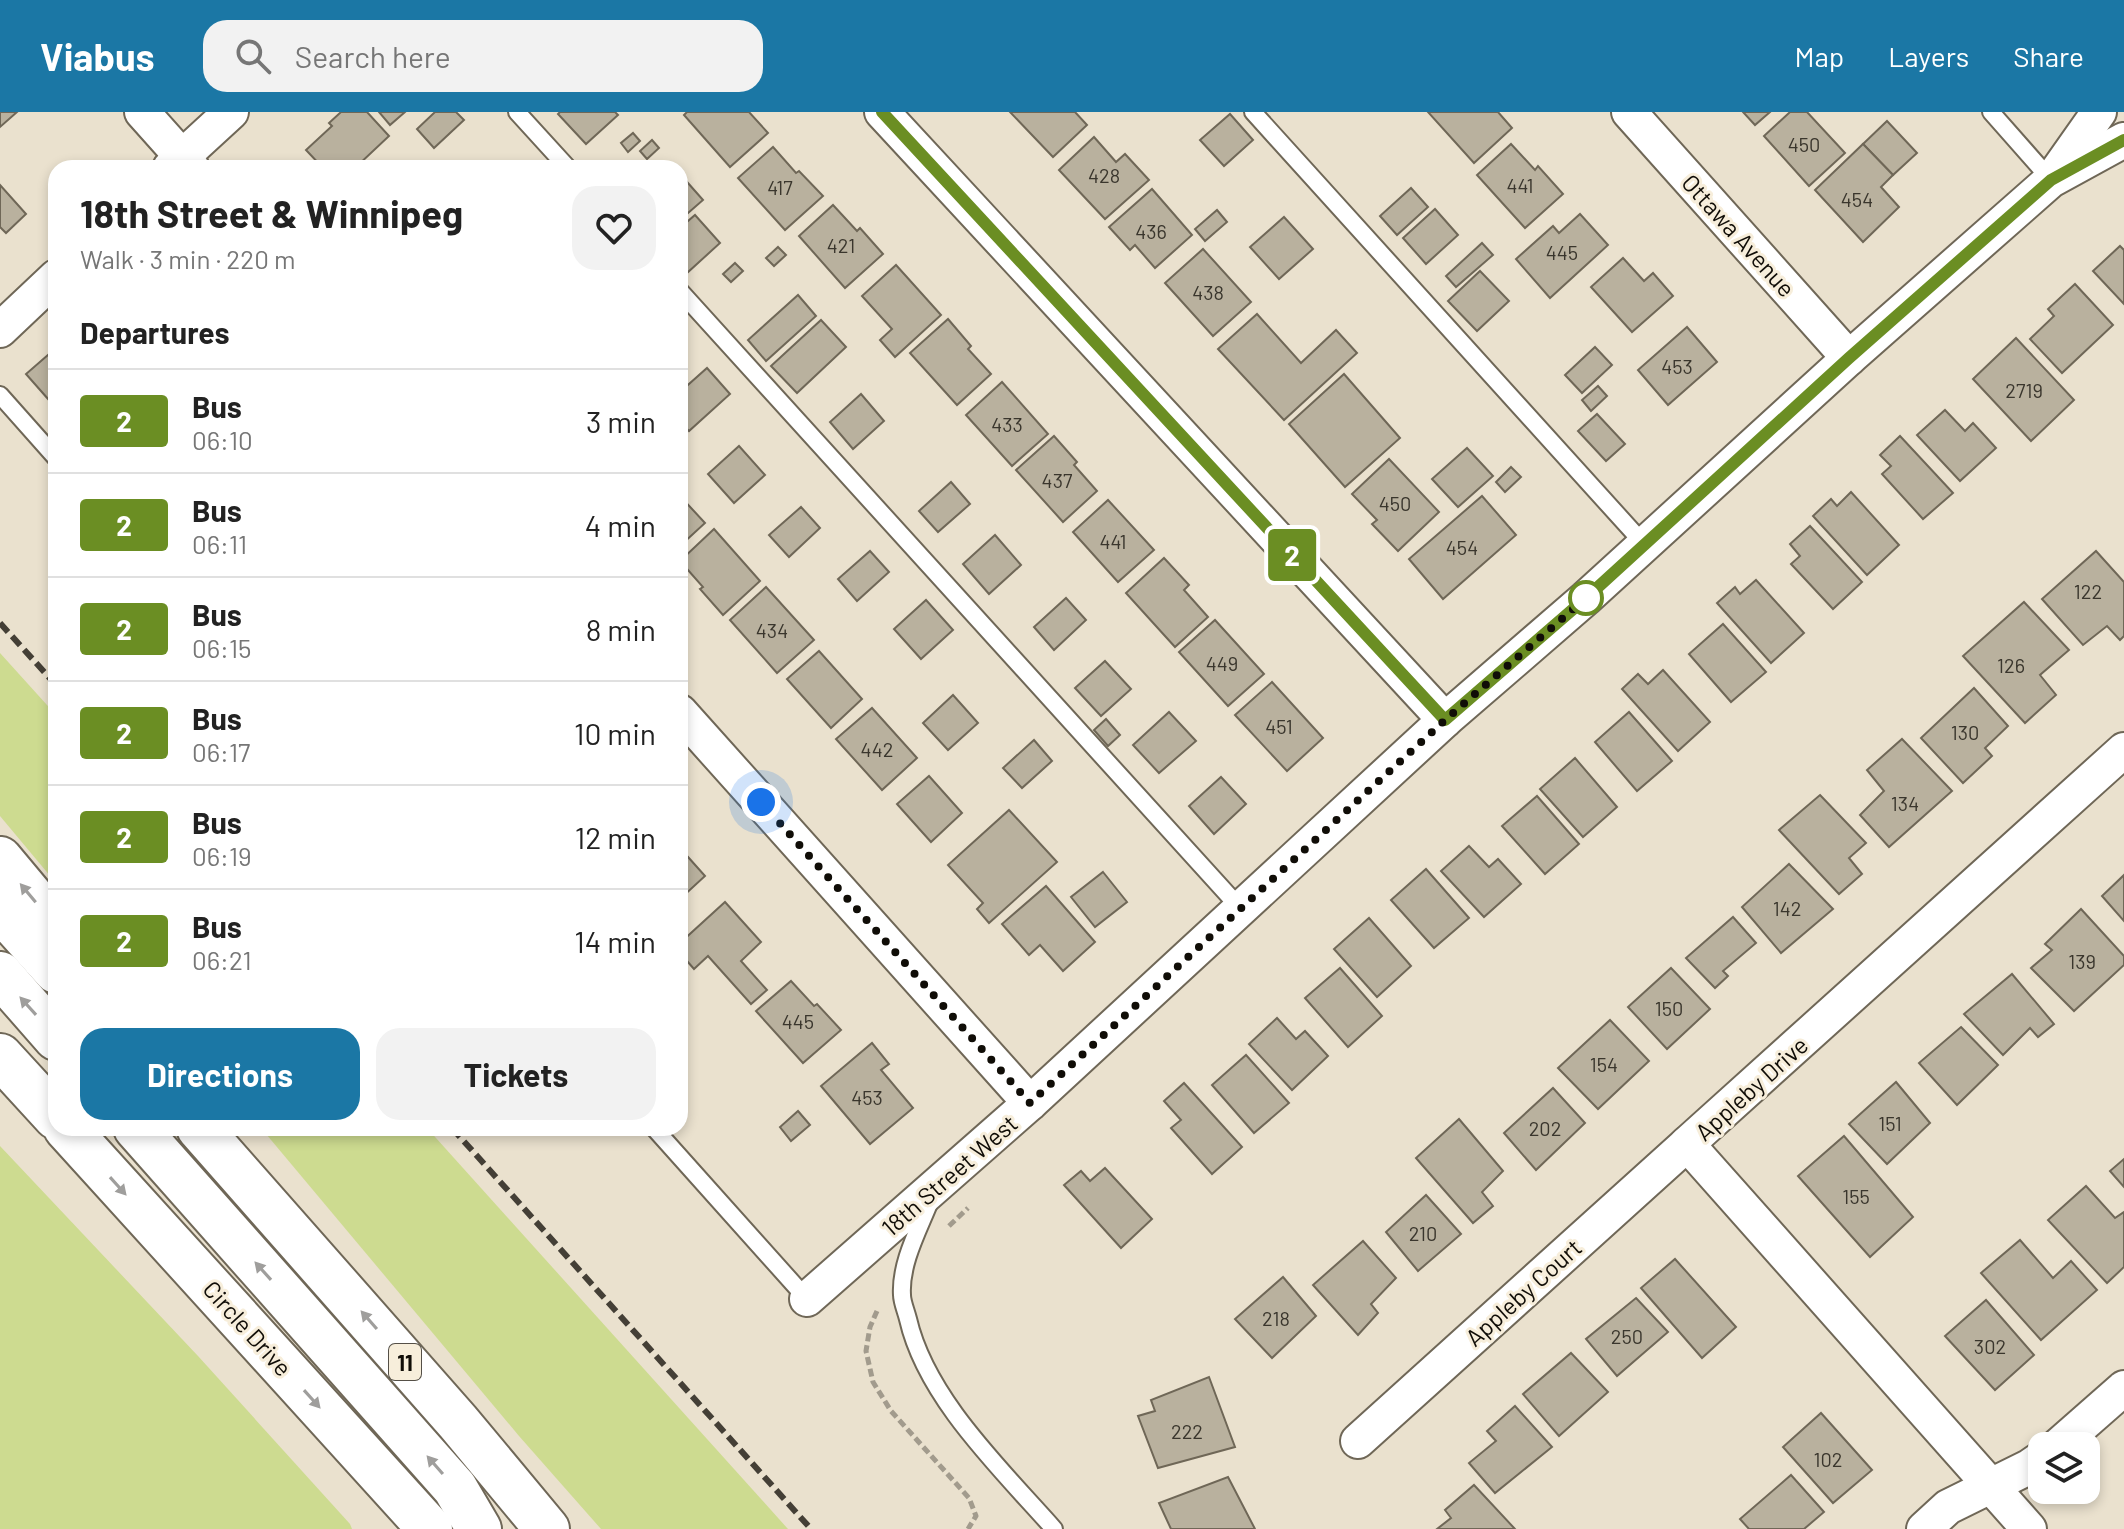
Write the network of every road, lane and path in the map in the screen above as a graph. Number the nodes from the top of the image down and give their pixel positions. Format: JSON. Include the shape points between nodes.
{"nodes":[{"id":1,"x":142,"y":112,"type":"edge"},
{"id":2,"x":231,"y":112,"type":"edge"},
{"id":3,"x":517,"y":112,"type":"edge"},
{"id":4,"x":882,"y":112,"type":"edge"},
{"id":5,"x":1253,"y":112,"type":"edge"},
{"id":6,"x":1629,"y":112,"type":"edge"},
{"id":7,"x":1991,"y":112,"type":"edge"},
{"id":8,"x":2099,"y":112,"type":"edge"},
{"id":9,"x":2124,"y":140,"type":"edge"},
{"id":10,"x":178,"y":160,"type":"edge"},
{"id":11,"x":185,"y":160,"type":"edge"},
{"id":12,"x":561,"y":160,"type":"edge"},
{"id":13,"x":2051,"y":180,"type":"junction"},
{"id":14,"x":48,"y":285,"type":"edge"},
{"id":15,"x":688,"y":300,"type":"edge"},
{"id":16,"x":0,"y":330,"type":"edge"},
{"id":17,"x":1849,"y":358,"type":"junction"},
{"id":18,"x":0,"y":395,"type":"edge"},
{"id":19,"x":48,"y":449,"type":"edge"},
{"id":20,"x":1644,"y":544,"type":"junction"},
{"id":21,"x":1445,"y":720,"type":"junction"},
{"id":22,"x":688,"y":721,"type":"edge"},
{"id":23,"x":2124,"y":750,"type":"edge"},
{"id":24,"x":0,"y":859,"type":"edge"},
{"id":25,"x":1240,"y":908,"type":"junction"},
{"id":26,"x":0,"y":909,"type":"edge"},
{"id":27,"x":48,"y":916,"type":"edge"},
{"id":28,"x":48,"y":962,"type":"edge"},
{"id":29,"x":0,"y":974,"type":"edge"},
{"id":30,"x":48,"y":1029,"type":"edge"},
{"id":31,"x":0,"y":1056,"type":"edge"},
{"id":32,"x":1030,"y":1103,"type":"junction"},
{"id":33,"x":48,"y":1108,"type":"edge"},
{"id":34,"x":73,"y":1136,"type":"edge"},
{"id":35,"x":143,"y":1136,"type":"edge"},
{"id":36,"x":206,"y":1136,"type":"edge"},
{"id":37,"x":216,"y":1136,"type":"edge"},
{"id":38,"x":661,"y":1136,"type":"edge"},
{"id":39,"x":1687,"y":1144,"type":"junction"},
{"id":40,"x":935,"y":1187,"type":"junction"},
{"id":41,"x":261,"y":1197,"type":"junction"},
{"id":42,"x":807,"y":1299,"type":"joint"},
{"id":43,"x":2124,"y":1388,"type":"edge"},
{"id":44,"x":2074,"y":1432,"type":"edge"},
{"id":45,"x":350,"y":1440,"type":"junction"},
{"id":46,"x":1358,"y":1441,"type":"dead end"},
{"id":47,"x":2028,"y":1467,"type":"edge"},
{"id":48,"x":1990,"y":1486,"type":"junction"},
{"id":49,"x":386,"y":1529,"type":"edge"},
{"id":50,"x":430,"y":1529,"type":"edge"},
{"id":51,"x":479,"y":1529,"type":"edge"},
{"id":52,"x":547,"y":1529,"type":"edge"},
{"id":53,"x":1054,"y":1529,"type":"edge"},
{"id":54,"x":1924,"y":1529,"type":"edge"},
{"id":55,"x":2029,"y":1529,"type":"edge"}],
"edges":[{"from":1,"to":10,"type":"street"},
{"from":2,"to":11,"type":"street"},
{"from":3,"to":12,"type":"lane"},
{"from":4,"to":21,"type":"street"},
{"from":5,"to":20,"type":"lane"},
{"from":6,"to":17,"type":"street","name":"Ottawa Avenue"},
{"from":7,"to":13,"type":"lane"},
{"from":8,"to":13,"type":"street"},
{"from":9,"to":13,"type":"street"},
{"from":13,"to":17,"type":"street","name":"18th Street West"},
{"from":14,"to":16,"type":"street"},
{"from":15,"to":25,"type":"lane"},
{"from":17,"to":20,"type":"street","name":"18th Street West"},
{"from":18,"to":19,"type":"lane"},
{"from":20,"to":21,"type":"street","name":"18th Street West"},
{"from":21,"to":25,"type":"street","name":"18th Street West"},
{"from":22,"to":32,"type":"street"},
{"from":23,"to":39,"type":"street","name":"Appleby Drive"},
{"from":27,"to":24,"type":"highway","one_way":true},
{"from":25,"to":32,"type":"street","name":"18th Street West"},
{"from":26,"to":28,"type":"highway"},
{"from":30,"to":29,"type":"highway","one_way":true},
{"from":31,"to":33,"type":"highway"},
{"from":32,"to":40,"type":"street","name":"18th Street West"},
{"from":34,"to":45,"type":"highway","name":"Circle Drive","one_way":true},
{"from":51,"to":35,"type":"highway","one_way":true,"via":[[455,1488]]},
{"from":36,"to":41,"type":"highway","number":"11"},
{"from":37,"to":41,"type":"highway"},
{"from":38,"to":42,"type":"lane"},
{"from":39,"to":46,"type":"street","name":"Appleby Court"},
{"from":39,"to":48,"type":"street","name":"Appleby Drive"},
{"from":40,"to":42,"type":"street","name":"18th Street West"},
{"from":40,"to":53,"type":"lane","via":[[905,1267],[902,1295],[912,1336],[952,1408]]},
{"from":52,"to":41,"type":"highway","number":"11","one_way":true},
{"from":43,"to":44,"type":"street"},
{"from":45,"to":49,"type":"highway","via":[[379,1493]]},
{"from":45,"to":50,"type":"highway","name":"Circle Drive"},
{"from":47,"to":48,"type":"street"},
{"from":48,"to":54,"type":"street","via":[[1948,1507]]},
{"from":48,"to":55,"type":"street","name":"Appleby Drive"}]}
